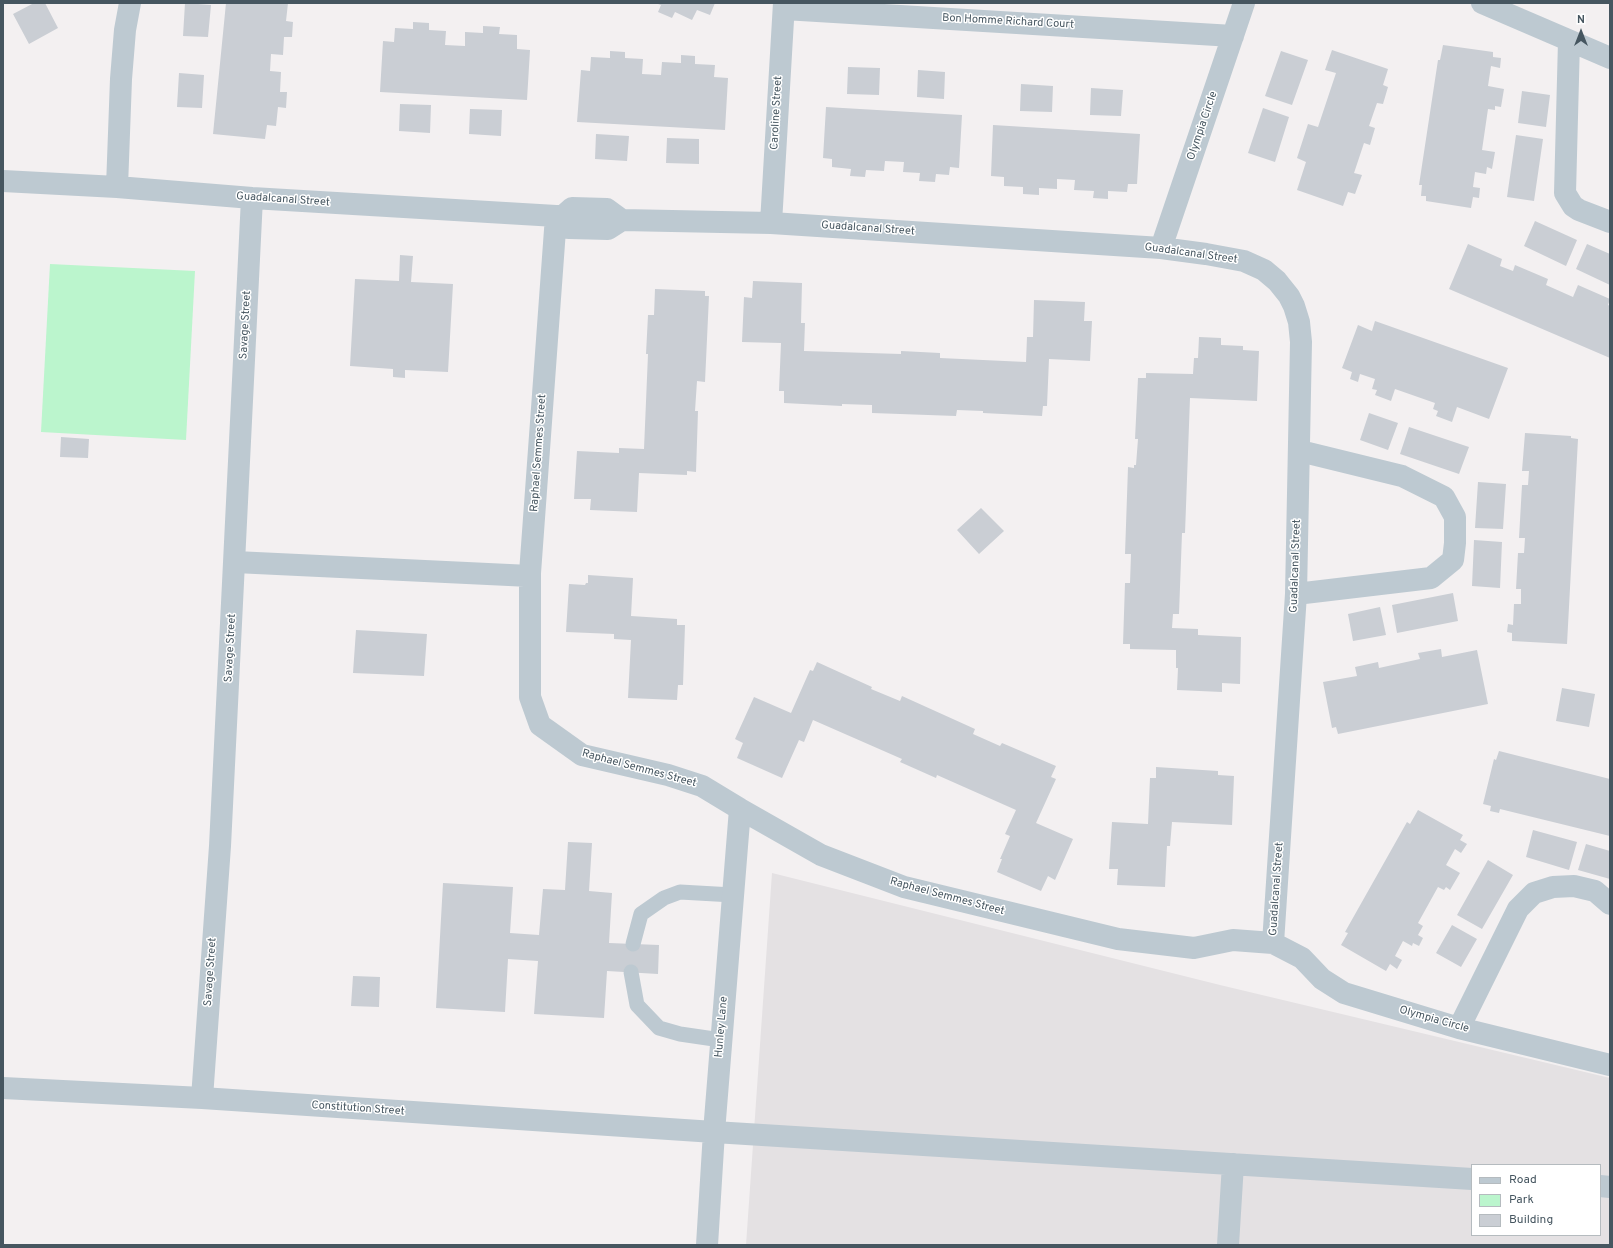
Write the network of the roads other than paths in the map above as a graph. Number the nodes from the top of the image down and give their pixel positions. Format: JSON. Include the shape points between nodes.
{"nodes":[{"id":1,"x":130,"y":3,"type":"edge"},
{"id":2,"x":1244,"y":3,"type":"edge"},
{"id":3,"x":1482,"y":3,"type":"edge"},
{"id":4,"x":784,"y":6,"type":"edge"},
{"id":5,"x":1233,"y":36,"type":"junction"},
{"id":6,"x":1569,"y":42,"type":"junction"},
{"id":7,"x":1610,"y":58,"type":"edge"},
{"id":8,"x":3,"y":181,"type":"edge"},
{"id":9,"x":117,"y":187,"type":"junction"},
{"id":10,"x":252,"y":198,"type":"junction"},
{"id":11,"x":559,"y":216,"type":"junction"},
{"id":12,"x":771,"y":222,"type":"junction"},
{"id":13,"x":1610,"y":222,"type":"edge"},
{"id":14,"x":1161,"y":248,"type":"junction"},
{"id":15,"x":1300,"y":452,"type":"junction"},
{"id":16,"x":235,"y":562,"type":"junction"},
{"id":17,"x":530,"y":576,"type":"junction"},
{"id":18,"x":1296,"y":594,"type":"junction"},
{"id":19,"x":740,"y":809,"type":"junction"},
{"id":20,"x":733,"y":895,"type":"junction"},
{"id":21,"x":1610,"y":904,"type":"edge"},
{"id":22,"x":1273,"y":943,"type":"junction"},
{"id":23,"x":634,"y":944,"type":"dead end"},
{"id":24,"x":631,"y":972,"type":"dead end"},
{"id":25,"x":1459,"y":1028,"type":"junction"},
{"id":26,"x":721,"y":1040,"type":"junction"},
{"id":27,"x":1610,"y":1065,"type":"edge"},
{"id":28,"x":3,"y":1088,"type":"edge"},
{"id":29,"x":202,"y":1098,"type":"junction"},
{"id":30,"x":714,"y":1132,"type":"junction"},
{"id":31,"x":1233,"y":1164,"type":"junction"},
{"id":32,"x":1471,"y":1178,"type":"edge"},
{"id":33,"x":707,"y":1245,"type":"edge"},
{"id":34,"x":1228,"y":1245,"type":"edge"}],
"edges":[{"from":1,"to":9,"type":"street","via":[[120,79]]},
{"from":2,"to":5,"type":"street","name":"Olympia Circle"},
{"from":3,"to":6,"type":"street"},
{"from":4,"to":5,"type":"street","name":"Bon Homme Richard Court"},
{"from":4,"to":12,"type":"street","name":"Caroline Street"},
{"from":5,"to":14,"type":"street","name":"Olympia Circle"},
{"from":6,"to":7,"type":"street"},
{"from":6,"to":13,"type":"street","via":[[1565,193],[1573,206],[1579,210]]},
{"from":8,"to":9,"type":"street","name":"Guadalcanal Street"},
{"from":9,"to":10,"type":"street","name":"Guadalcanal Street"},
{"from":10,"to":11,"type":"street","name":"Guadalcanal Street"},
{"from":10,"to":16,"type":"street","name":"Savage Street"},
{"from":11,"to":12,"type":"street","name":"Guadalcanal Street","via":[[572,208],[607,209],[622,220]]},
{"from":11,"to":17,"type":"street","name":"Raphael Semmes Street"},
{"from":12,"to":14,"type":"street","name":"Guadalcanal Street"},
{"from":14,"to":15,"type":"street","name":"Guadalcanal Street","via":[[1244,261],[1264,270],[1289,296],[1299,322],[1301,342]]},
{"from":15,"to":18,"type":"street","name":"Guadalcanal Street"},
{"from":15,"to":18,"type":"street","via":[[1402,476],[1444,497],[1455,517],[1455,542],[1453,560],[1431,578]]},
{"from":16,"to":17,"type":"street"},
{"from":16,"to":29,"type":"street","name":"Savage Street","via":[[220,846]]},
{"from":17,"to":19,"type":"street","name":"Raphael Semmes Street","via":[[530,697],[540,725],[582,755],[668,775],[702,786]]},
{"from":18,"to":22,"type":"street","name":"Guadalcanal Street"},
{"from":19,"to":20,"type":"street","name":"Hunley Lane"},
{"from":19,"to":22,"type":"street","name":"Raphael Semmes Street","via":[[821,855],[919,891],[1118,939],[1194,948],[1233,940]]},
{"from":20,"to":23,"type":"lane","via":[[680,892],[664,898],[641,914]]},
{"from":20,"to":26,"type":"street","name":"Hunley Lane"},
{"from":21,"to":25,"type":"street","via":[[1595,891],[1574,886],[1553,887],[1534,893],[1518,909]]},
{"from":22,"to":25,"type":"street","name":"Olympia Circle","via":[[1302,958],[1322,979],[1344,993]]},
{"from":24,"to":26,"type":"lane","via":[[637,1004],[659,1028]]},
{"from":25,"to":27,"type":"street","name":"Olympia Circle"},
{"from":26,"to":30,"type":"street","name":"Hunley Lane"},
{"from":28,"to":29,"type":"street","name":"Constitution Street"},
{"from":29,"to":30,"type":"street","name":"Constitution Street"},
{"from":30,"to":31,"type":"street","name":"Constitution Street"},
{"from":30,"to":33,"type":"street","name":"Hunley Lane"},
{"from":31,"to":32,"type":"street","name":"Constitution Street"},
{"from":31,"to":34,"type":"street"}]}
